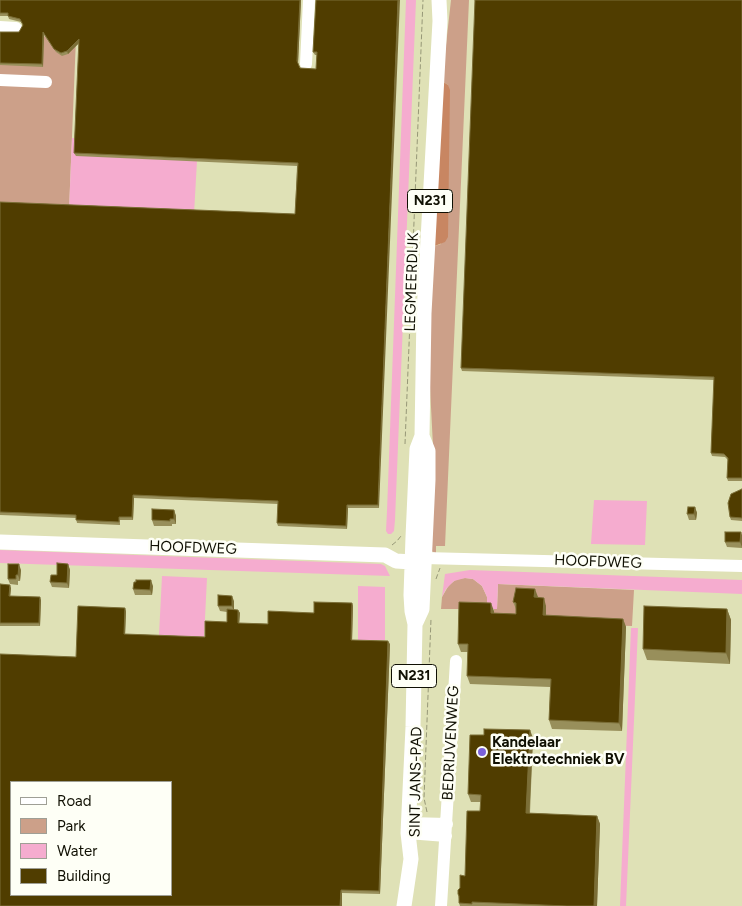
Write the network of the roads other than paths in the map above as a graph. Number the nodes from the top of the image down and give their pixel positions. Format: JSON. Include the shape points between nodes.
{"nodes":[{"id":1,"x":309,"y":0,"type":"edge"},
{"id":2,"x":439,"y":0,"type":"edge"},
{"id":3,"x":445,"y":0,"type":"edge"},
{"id":4,"x":440,"y":20,"type":"junction"},
{"id":5,"x":0,"y":27,"type":"edge"},
{"id":6,"x":16,"y":28,"type":"dead end"},
{"id":7,"x":306,"y":64,"type":"dead end"},
{"id":8,"x":0,"y":80,"type":"edge"},
{"id":9,"x":46,"y":82,"type":"dead end"},
{"id":10,"x":0,"y":542,"type":"edge"},
{"id":11,"x":416,"y":557,"type":"junction"},
{"id":12,"x":742,"y":566,"type":"edge"},
{"id":13,"x":456,"y":661,"type":"dead end"},
{"id":14,"x":408,"y":828,"type":"junction"},
{"id":15,"x":446,"y":830,"type":"junction"},
{"id":16,"x":396,"y":906,"type":"edge"},
{"id":17,"x":404,"y":906,"type":"edge"},
{"id":18,"x":441,"y":906,"type":"edge"}],
"edges":[{"from":1,"to":7,"type":"street"},
{"from":2,"to":4,"type":"main road","name":"LEGMEERDIJK","number":"N231"},
{"from":3,"to":4,"type":"main road","name":"LEGMEERDIJK","number":"N231"},
{"from":4,"to":11,"type":"main road","name":"LEGMEERDIJK","number":"N231","via":[[428,236],[422,436],[428,451],[428,480]]},
{"from":5,"to":6,"type":"street"},
{"from":8,"to":9,"type":"street"},
{"from":10,"to":11,"type":"main road","name":"HOOFDWEG","via":[[385,555],[396,561]]},
{"from":11,"to":12,"type":"street","name":"HOOFDWEG"},
{"from":11,"to":14,"type":"main road","number":"N231","via":[[422,609],[415,624]]},
{"from":13,"to":15,"type":"street","name":"BEDRIJVENWEG"},
{"from":14,"to":15,"type":"street"},
{"from":14,"to":15,"type":"street","via":[[428,824]]},
{"from":14,"to":16,"type":"main road","number":"N231"},
{"from":14,"to":17,"type":"main road","number":"N231","via":[[410,859]]},
{"from":15,"to":18,"type":"street","name":"BEDRIJVENWEG"}]}
